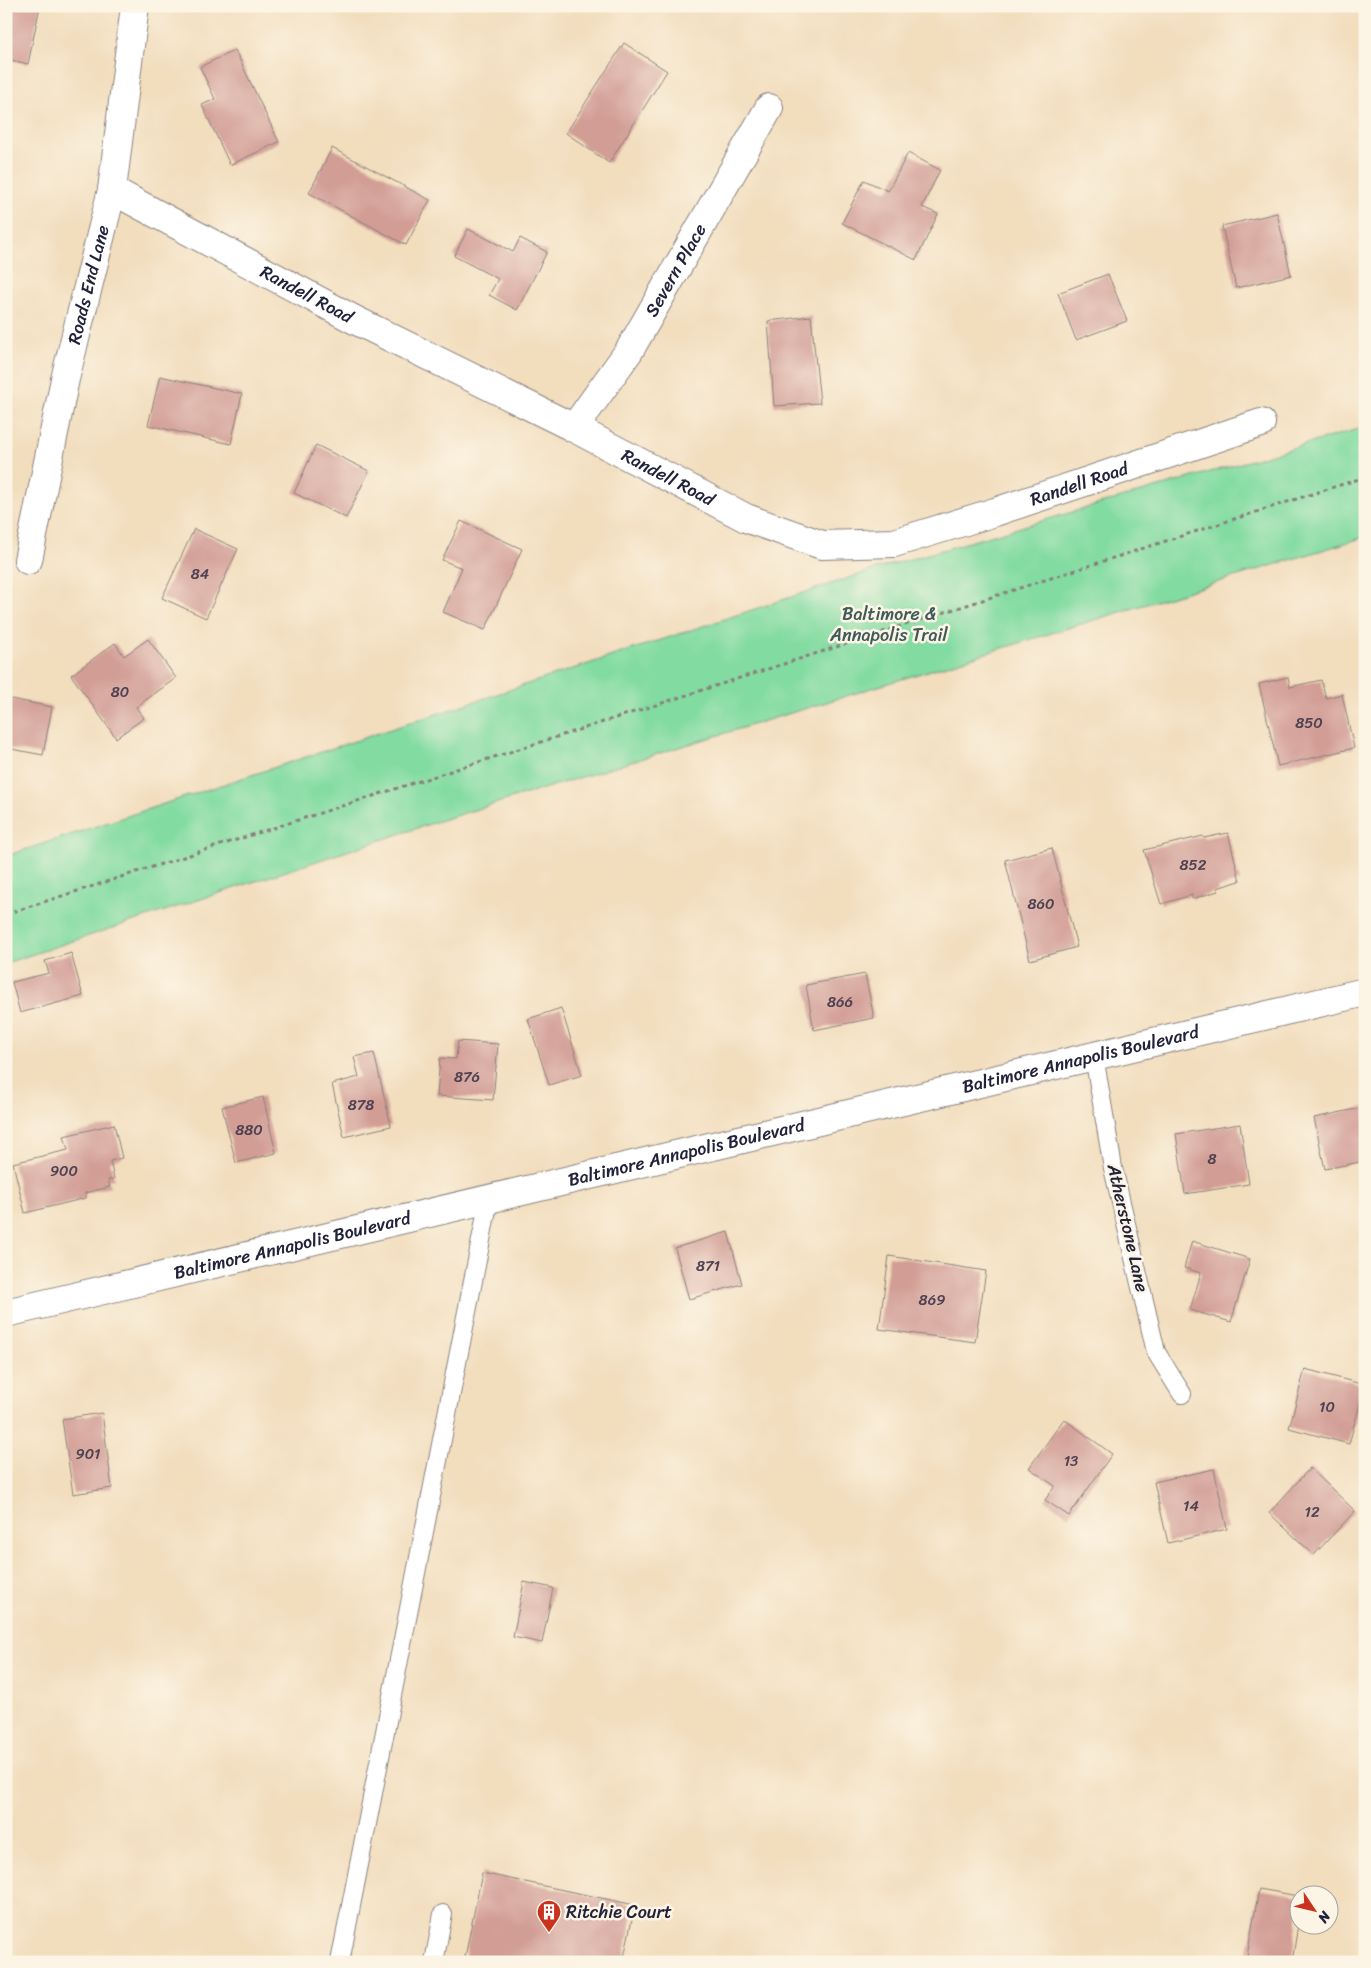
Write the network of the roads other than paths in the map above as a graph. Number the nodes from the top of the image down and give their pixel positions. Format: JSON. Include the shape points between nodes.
{"nodes":[{"id":1,"x":135,"y":6,"type":"edge"},
{"id":2,"x":769,"y":108,"type":"dead end"},
{"id":3,"x":112,"y":190,"type":"junction"},
{"id":4,"x":1261,"y":423,"type":"dead end"},
{"id":5,"x":574,"y":428,"type":"junction"},
{"id":6,"x":28,"y":560,"type":"dead end"},
{"id":7,"x":1365,"y":992,"type":"edge"},
{"id":8,"x":1094,"y":1056,"type":"junction"},
{"id":9,"x":489,"y":1199,"type":"junction"},
{"id":10,"x":6,"y":1313,"type":"edge"},
{"id":11,"x":1182,"y":1394,"type":"dead end"},
{"id":12,"x":442,"y":1914,"type":"dead end"},
{"id":13,"x":340,"y":1962,"type":"edge"},
{"id":14,"x":434,"y":1962,"type":"edge"}],
"edges":[{"from":1,"to":3,"type":"street","name":"Roads End Lane"},
{"from":2,"to":5,"type":"street","name":"Severn Place","via":[[629,351]]},
{"from":3,"to":5,"type":"street","name":"Randell Road","via":[[353,319]]},
{"from":3,"to":6,"type":"street","name":"Roads End Lane","via":[[65,379]]},
{"from":4,"to":5,"type":"street","name":"Randell Road","via":[[894,543],[862,545],[822,545],[746,518]]},
{"from":7,"to":8,"type":"street","name":"Baltimore Annapolis Boulevard"},
{"from":8,"to":9,"type":"street","name":"Baltimore Annapolis Boulevard"},
{"from":8,"to":11,"type":"lane","name":"Atherstone Lane","via":[[1114,1168],[1156,1352]]},
{"from":9,"to":10,"type":"street","name":"Baltimore Annapolis Boulevard"},
{"from":9,"to":13,"type":"lane"},
{"from":12,"to":14,"type":"lane"}]}
